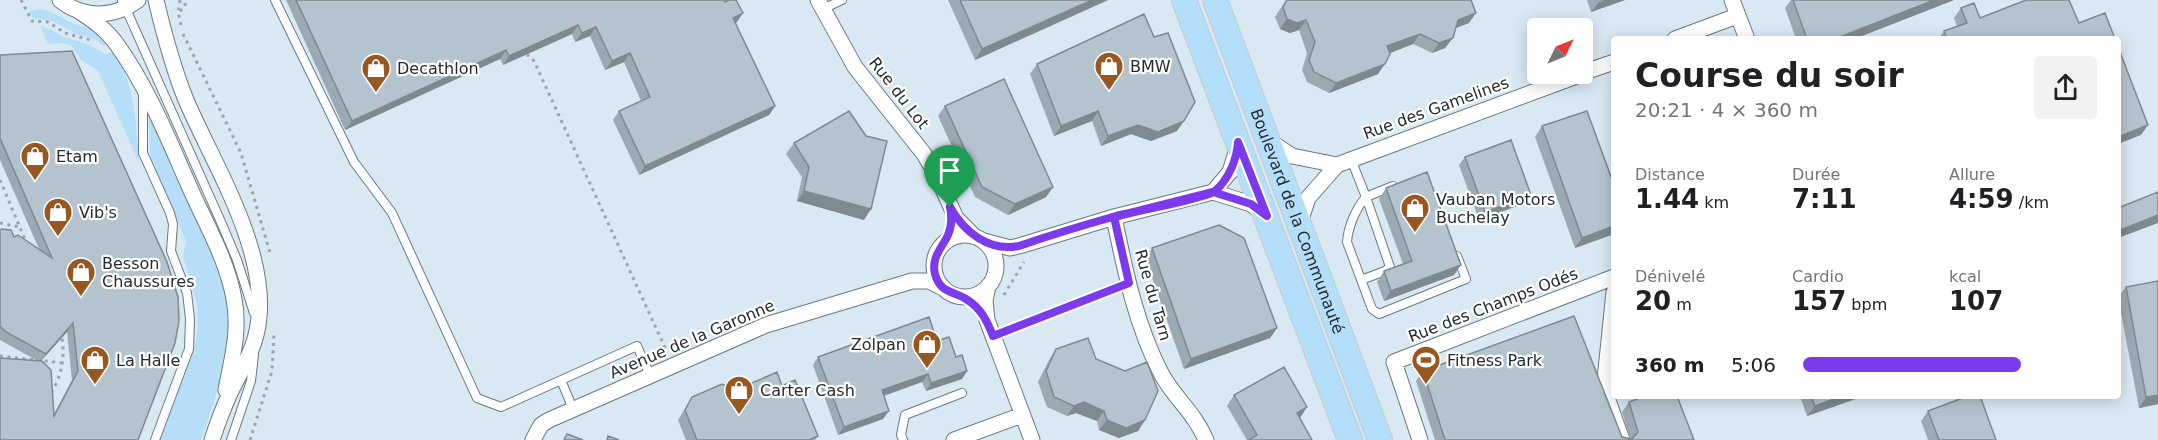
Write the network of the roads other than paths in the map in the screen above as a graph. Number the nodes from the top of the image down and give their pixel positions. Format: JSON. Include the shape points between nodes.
{"nodes":[{"id":1,"x":60,"y":0,"type":"edge"},
{"id":2,"x":156,"y":0,"type":"edge"},
{"id":3,"x":275,"y":0,"type":"edge"},
{"id":4,"x":842,"y":0,"type":"edge"},
{"id":5,"x":1184,"y":0,"type":"edge"},
{"id":6,"x":1215,"y":0,"type":"edge"},
{"id":7,"x":1732,"y":0,"type":"edge"},
{"id":8,"x":128,"y":3,"type":"edge"},
{"id":9,"x":821,"y":5,"type":"edge"},
{"id":10,"x":77,"y":10,"type":"junction"},
{"id":11,"x":1737,"y":16,"type":"junction"},
{"id":12,"x":1684,"y":36,"type":"edge"},
{"id":13,"x":1745,"y":36,"type":"edge"},
{"id":14,"x":1611,"y":63,"type":"edge"},
{"id":15,"x":1593,"y":69,"type":"edge"},
{"id":16,"x":1553,"y":84,"type":"edge"},
{"id":17,"x":143,"y":89,"type":"junction"},
{"id":18,"x":1267,"y":139,"type":"junction"},
{"id":19,"x":1238,"y":142,"type":"junction"},
{"id":20,"x":1344,"y":162,"type":"junction"},
{"id":21,"x":1406,"y":181,"type":"edge"},
{"id":22,"x":1213,"y":192,"type":"junction"},
{"id":23,"x":1366,"y":197,"type":"junction"},
{"id":24,"x":950,"y":207,"type":"junction"},
{"id":25,"x":1267,"y":216,"type":"junction"},
{"id":26,"x":1114,"y":217,"type":"junction"},
{"id":27,"x":1299,"y":225,"type":"junction"},
{"id":28,"x":979,"y":239,"type":"junction"},
{"id":29,"x":1019,"y":246,"type":"junction"},
{"id":30,"x":1454,"y":247,"type":"edge"},
{"id":31,"x":938,"y":252,"type":"junction"},
{"id":32,"x":996,"y":270,"type":"junction"},
{"id":33,"x":1611,"y":278,"type":"edge"},
{"id":34,"x":1361,"y":280,"type":"junction"},
{"id":35,"x":912,"y":281,"type":"junction"},
{"id":36,"x":1129,"y":283,"type":"junction"},
{"id":37,"x":988,"y":286,"type":"junction"},
{"id":38,"x":943,"y":288,"type":"junction"},
{"id":39,"x":964,"y":297,"type":"junction"},
{"id":40,"x":987,"y":320,"type":"junction"},
{"id":41,"x":1611,"y":321,"type":"edge"},
{"id":42,"x":256,"y":335,"type":"junction"},
{"id":43,"x":993,"y":336,"type":"junction"},
{"id":44,"x":650,"y":375,"type":"junction"},
{"id":45,"x":561,"y":380,"type":"junction"},
{"id":46,"x":963,"y":393,"type":"dead end"},
{"id":47,"x":573,"y":410,"type":"junction"},
{"id":48,"x":222,"y":412,"type":"junction"},
{"id":49,"x":1022,"y":414,"type":"junction"},
{"id":50,"x":971,"y":437,"type":"edge"},
{"id":51,"x":155,"y":440,"type":"edge"},
{"id":52,"x":212,"y":440,"type":"edge"},
{"id":53,"x":231,"y":440,"type":"edge"},
{"id":54,"x":532,"y":440,"type":"edge"},
{"id":55,"x":903,"y":440,"type":"edge"},
{"id":56,"x":954,"y":440,"type":"edge"},
{"id":57,"x":1032,"y":440,"type":"edge"},
{"id":58,"x":1206,"y":440,"type":"edge"},
{"id":59,"x":1350,"y":440,"type":"edge"},
{"id":60,"x":1380,"y":440,"type":"edge"},
{"id":61,"x":1420,"y":440,"type":"edge"},
{"id":62,"x":1622,"y":440,"type":"edge"}],
"edges":[{"from":1,"to":10,"type":"street"},
{"from":2,"to":42,"type":"street","via":[[176,74],[248,239],[259,291]]},
{"from":3,"to":45,"type":"lane","via":[[348,150],[392,213],[477,398],[501,407]]},
{"from":4,"to":9,"type":"lane"},
{"from":5,"to":19,"type":"main road","name":"Boulevard de la Communauté"},
{"from":6,"to":18,"type":"main road","name":"Boulevard de la Communauté"},
{"from":7,"to":11,"type":"street"},
{"from":8,"to":10,"type":"street","via":[[99,15]]},
{"from":8,"to":42,"type":"lane","via":[[233,250],[252,304]]},
{"from":9,"to":24,"type":"street","name":"Rue du Lot","via":[[855,67],[924,154]]},
{"from":10,"to":17,"type":"street","via":[[112,38]]},
{"from":11,"to":12,"type":"street"},
{"from":11,"to":13,"type":"street"},
{"from":14,"to":15,"type":"street","name":"Rue des Gamelines"},
{"from":16,"to":20,"type":"street","name":"Rue des Gamelines"},
{"from":17,"to":48,"type":"street","via":[[208,228],[234,299],[235,347]]},
{"from":17,"to":51,"type":"lane","via":[[143,153],[170,213],[171,251],[187,293],[190,319],[189,349]]},
{"from":18,"to":20,"type":"street","via":[[1292,156]]},
{"from":18,"to":27,"type":"main road","name":"Boulevard de la Communauté"},
{"from":19,"to":22,"type":"street","via":[[1230,172]]},
{"from":19,"to":25,"type":"main road","name":"Boulevard de la Communauté"},
{"from":20,"to":23,"type":"lane"},
{"from":20,"to":27,"type":"street","name":"Rue des Gamelines","via":[[1308,198]]},
{"from":21,"to":23,"type":"lane"},
{"from":22,"to":25,"type":"street","via":[[1251,204]]},
{"from":22,"to":26,"type":"street"},
{"from":23,"to":34,"type":"lane","via":[[1347,235]]},
{"from":23,"to":34,"type":"lane","via":[[1390,267]]},
{"from":24,"to":28,"type":"street","name":"Rue du Lot","via":[[963,226]]},
{"from":24,"to":31,"type":"street","via":[[950,227]]},
{"from":25,"to":59,"type":"main road","name":"Boulevard de la Communauté"},
{"from":26,"to":29,"type":"street"},
{"from":26,"to":36,"type":"street","name":"Rue du Tarn"},
{"from":27,"to":60,"type":"main road","name":"Boulevard de la Communauté"},
{"from":28,"to":29,"type":"street","via":[[1010,248]]},
{"from":28,"to":31,"type":"street","via":[[957,236]]},
{"from":28,"to":32,"type":"street","via":[[994,256]]},
{"from":29,"to":32,"type":"street"},
{"from":30,"to":34,"type":"lane","via":[[1466,279],[1379,314],[1372,309]]},
{"from":31,"to":35,"type":"street","via":[[924,273]]},
{"from":31,"to":38,"type":"street","via":[[936,276]]},
{"from":32,"to":37,"type":"street"},
{"from":33,"to":61,"type":"street","name":"Rue des Champs Odés","via":[[1394,362]]},
{"from":35,"to":38,"type":"street","via":[[929,281]]},
{"from":35,"to":44,"type":"street","name":"Avenue de la Garonne","via":[[766,325]]},
{"from":36,"to":43,"type":"lane"},
{"from":36,"to":58,"type":"street","name":"Rue du Tarn","via":[[1147,345],[1168,386],[1195,417]]},
{"from":37,"to":39,"type":"street"},
{"from":37,"to":40,"type":"street"},
{"from":38,"to":39,"type":"street"},
{"from":39,"to":40,"type":"street"},
{"from":40,"to":43,"type":"street"},
{"from":41,"to":62,"type":"street","via":[[1604,389]]},
{"from":42,"to":48,"type":"street"},
{"from":42,"to":53,"type":"lane","via":[[251,381]]},
{"from":43,"to":49,"type":"street"},
{"from":44,"to":45,"type":"lane","via":[[637,346]]},
{"from":44,"to":47,"type":"street","name":"Avenue de la Garonne"},
{"from":45,"to":47,"type":"lane"},
{"from":46,"to":55,"type":"lane","via":[[905,415]]},
{"from":47,"to":54,"type":"street","name":"Avenue de la Garonne","via":[[541,425]]},
{"from":48,"to":52,"type":"street"},
{"from":49,"to":50,"type":"street"},
{"from":49,"to":57,"type":"street"},
{"from":50,"to":56,"type":"street"}]}
